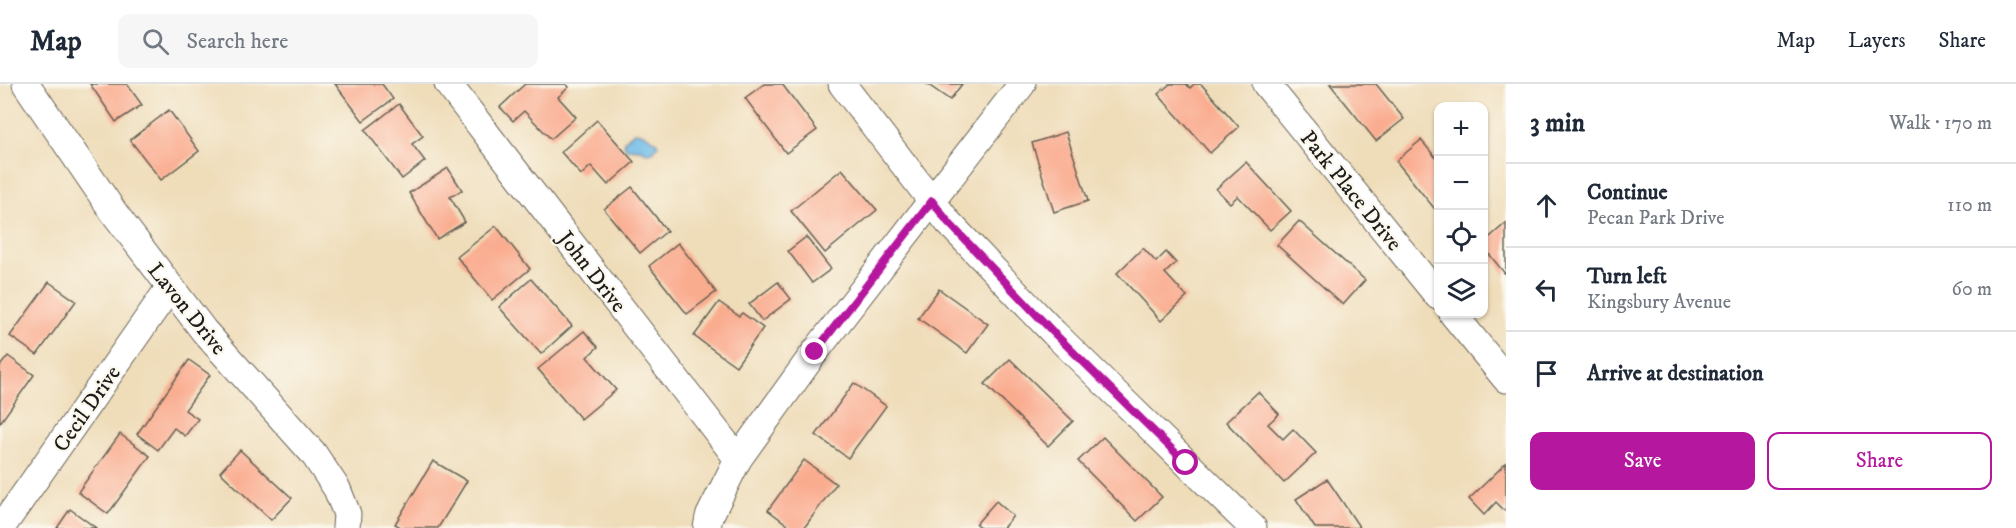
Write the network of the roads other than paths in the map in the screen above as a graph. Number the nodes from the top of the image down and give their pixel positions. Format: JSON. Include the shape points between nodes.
{"nodes":[{"id":1,"x":26,"y":84,"type":"edge"},
{"id":2,"x":448,"y":84,"type":"edge"},
{"id":3,"x":842,"y":84,"type":"edge"},
{"id":4,"x":1022,"y":84,"type":"edge"},
{"id":5,"x":1266,"y":84,"type":"edge"},
{"id":6,"x":932,"y":201,"type":"junction"},
{"id":7,"x":170,"y":287,"type":"junction"},
{"id":8,"x":1434,"y":291,"type":"edge"},
{"id":9,"x":1456,"y":318,"type":"edge"},
{"id":10,"x":1506,"y":378,"type":"edge"},
{"id":11,"x":738,"y":459,"type":"junction"},
{"id":12,"x":1,"y":528,"type":"edge"},
{"id":13,"x":346,"y":528,"type":"edge"},
{"id":14,"x":707,"y":528,"type":"edge"},
{"id":15,"x":1252,"y":528,"type":"edge"}],
"edges":[{"from":1,"to":7,"type":"street","name":"Lavon Drive"},
{"from":2,"to":11,"type":"street","name":"John Drive"},
{"from":3,"to":6,"type":"street"},
{"from":4,"to":6,"type":"street"},
{"from":5,"to":8,"type":"street","name":"Park Place Drive"},
{"from":6,"to":11,"type":"street"},
{"from":6,"to":15,"type":"street","via":[[1054,333]]},
{"from":7,"to":12,"type":"street","name":"Cecil Drive"},
{"from":7,"to":13,"type":"street","name":"Lavon Drive","via":[[313,453],[338,489],[347,514]]},
{"from":9,"to":10,"type":"street"},
{"from":11,"to":14,"type":"street"}]}
